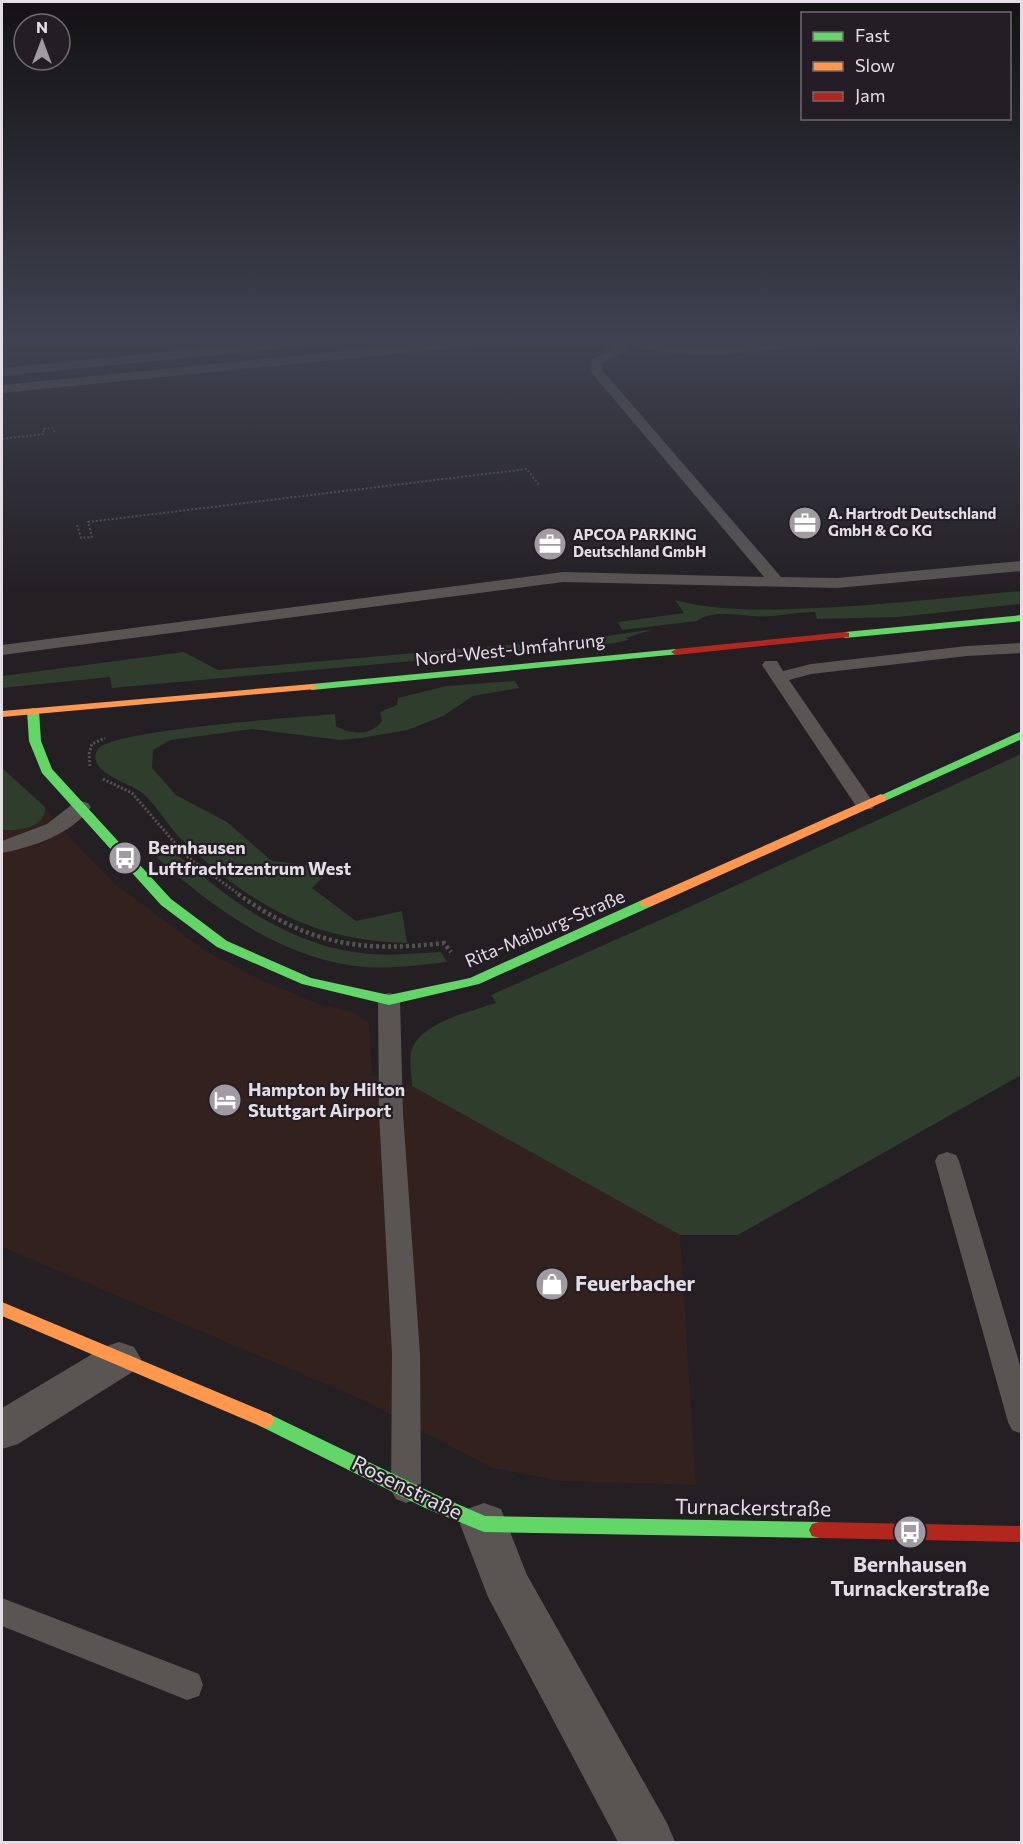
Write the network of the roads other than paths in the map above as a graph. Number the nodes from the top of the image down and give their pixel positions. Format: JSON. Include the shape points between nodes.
{"nodes":[{"id":1,"x":641,"y":423,"type":"edge"},
{"id":2,"x":1022,"y":566,"type":"edge"},
{"id":3,"x":778,"y":583,"type":"junction"},
{"id":4,"x":1022,"y":618,"type":"edge"},
{"id":5,"x":1022,"y":648,"type":"edge"},
{"id":6,"x":2,"y":650,"type":"edge"},
{"id":7,"x":33,"y":711,"type":"junction"},
{"id":8,"x":2,"y":714,"type":"edge"},
{"id":9,"x":1022,"y":734,"type":"edge"},
{"id":10,"x":865,"y":805,"type":"junction"},
{"id":11,"x":81,"y":807,"type":"junction"},
{"id":12,"x":2,"y":847,"type":"edge"},
{"id":13,"x":389,"y":1000,"type":"junction"},
{"id":14,"x":946,"y":1161,"type":"dead end"},
{"id":15,"x":2,"y":1309,"type":"edge"},
{"id":16,"x":119,"y":1359,"type":"junction"},
{"id":17,"x":1022,"y":1422,"type":"edge"},
{"id":18,"x":2,"y":1431,"type":"edge"},
{"id":19,"x":406,"y":1490,"type":"junction"},
{"id":20,"x":484,"y":1524,"type":"junction"},
{"id":21,"x":1022,"y":1534,"type":"edge"},
{"id":22,"x":2,"y":1612,"type":"edge"},
{"id":23,"x":187,"y":1685,"type":"dead end"},
{"id":24,"x":648,"y":1842,"type":"edge"}],
"edges":[{"from":1,"to":3,"type":"lane"},
{"from":2,"to":3,"type":"lane","via":[[837,583]]},
{"from":3,"to":6,"type":"lane","via":[[563,577]]},
{"from":4,"to":7,"type":"street","name":"Nord-West-Umfahrung"},
{"from":5,"to":10,"type":"lane","via":[[775,671]]},
{"from":7,"to":8,"type":"street","name":"Nord-West-Umfahrung"},
{"from":7,"to":11,"type":"street","name":"Rita-Maiburg-Straße","via":[[35,741],[46,770]]},
{"from":9,"to":10,"type":"street","name":"Rita-Maiburg-Straße"},
{"from":10,"to":13,"type":"street","name":"Rita-Maiburg-Straße","via":[[474,981]]},
{"from":11,"to":12,"type":"lane","via":[[65,824]]},
{"from":11,"to":13,"type":"street","name":"Rita-Maiburg-Straße","via":[[166,902],[222,944],[307,981]]},
{"from":13,"to":19,"type":"lane","via":[[392,1126],[407,1347]]},
{"from":14,"to":17,"type":"lane"},
{"from":15,"to":16,"type":"street","name":"Rosenstraße"},
{"from":16,"to":18,"type":"street"},
{"from":16,"to":19,"type":"street","name":"Rosenstraße","via":[[339,1454]]},
{"from":19,"to":20,"type":"street","name":"Rosenstraße"},
{"from":20,"to":21,"type":"street","name":"Turnackerstraße"},
{"from":20,"to":24,"type":"street","name":"Rosenstraße","via":[[529,1629]]},
{"from":22,"to":23,"type":"lane"}]}
